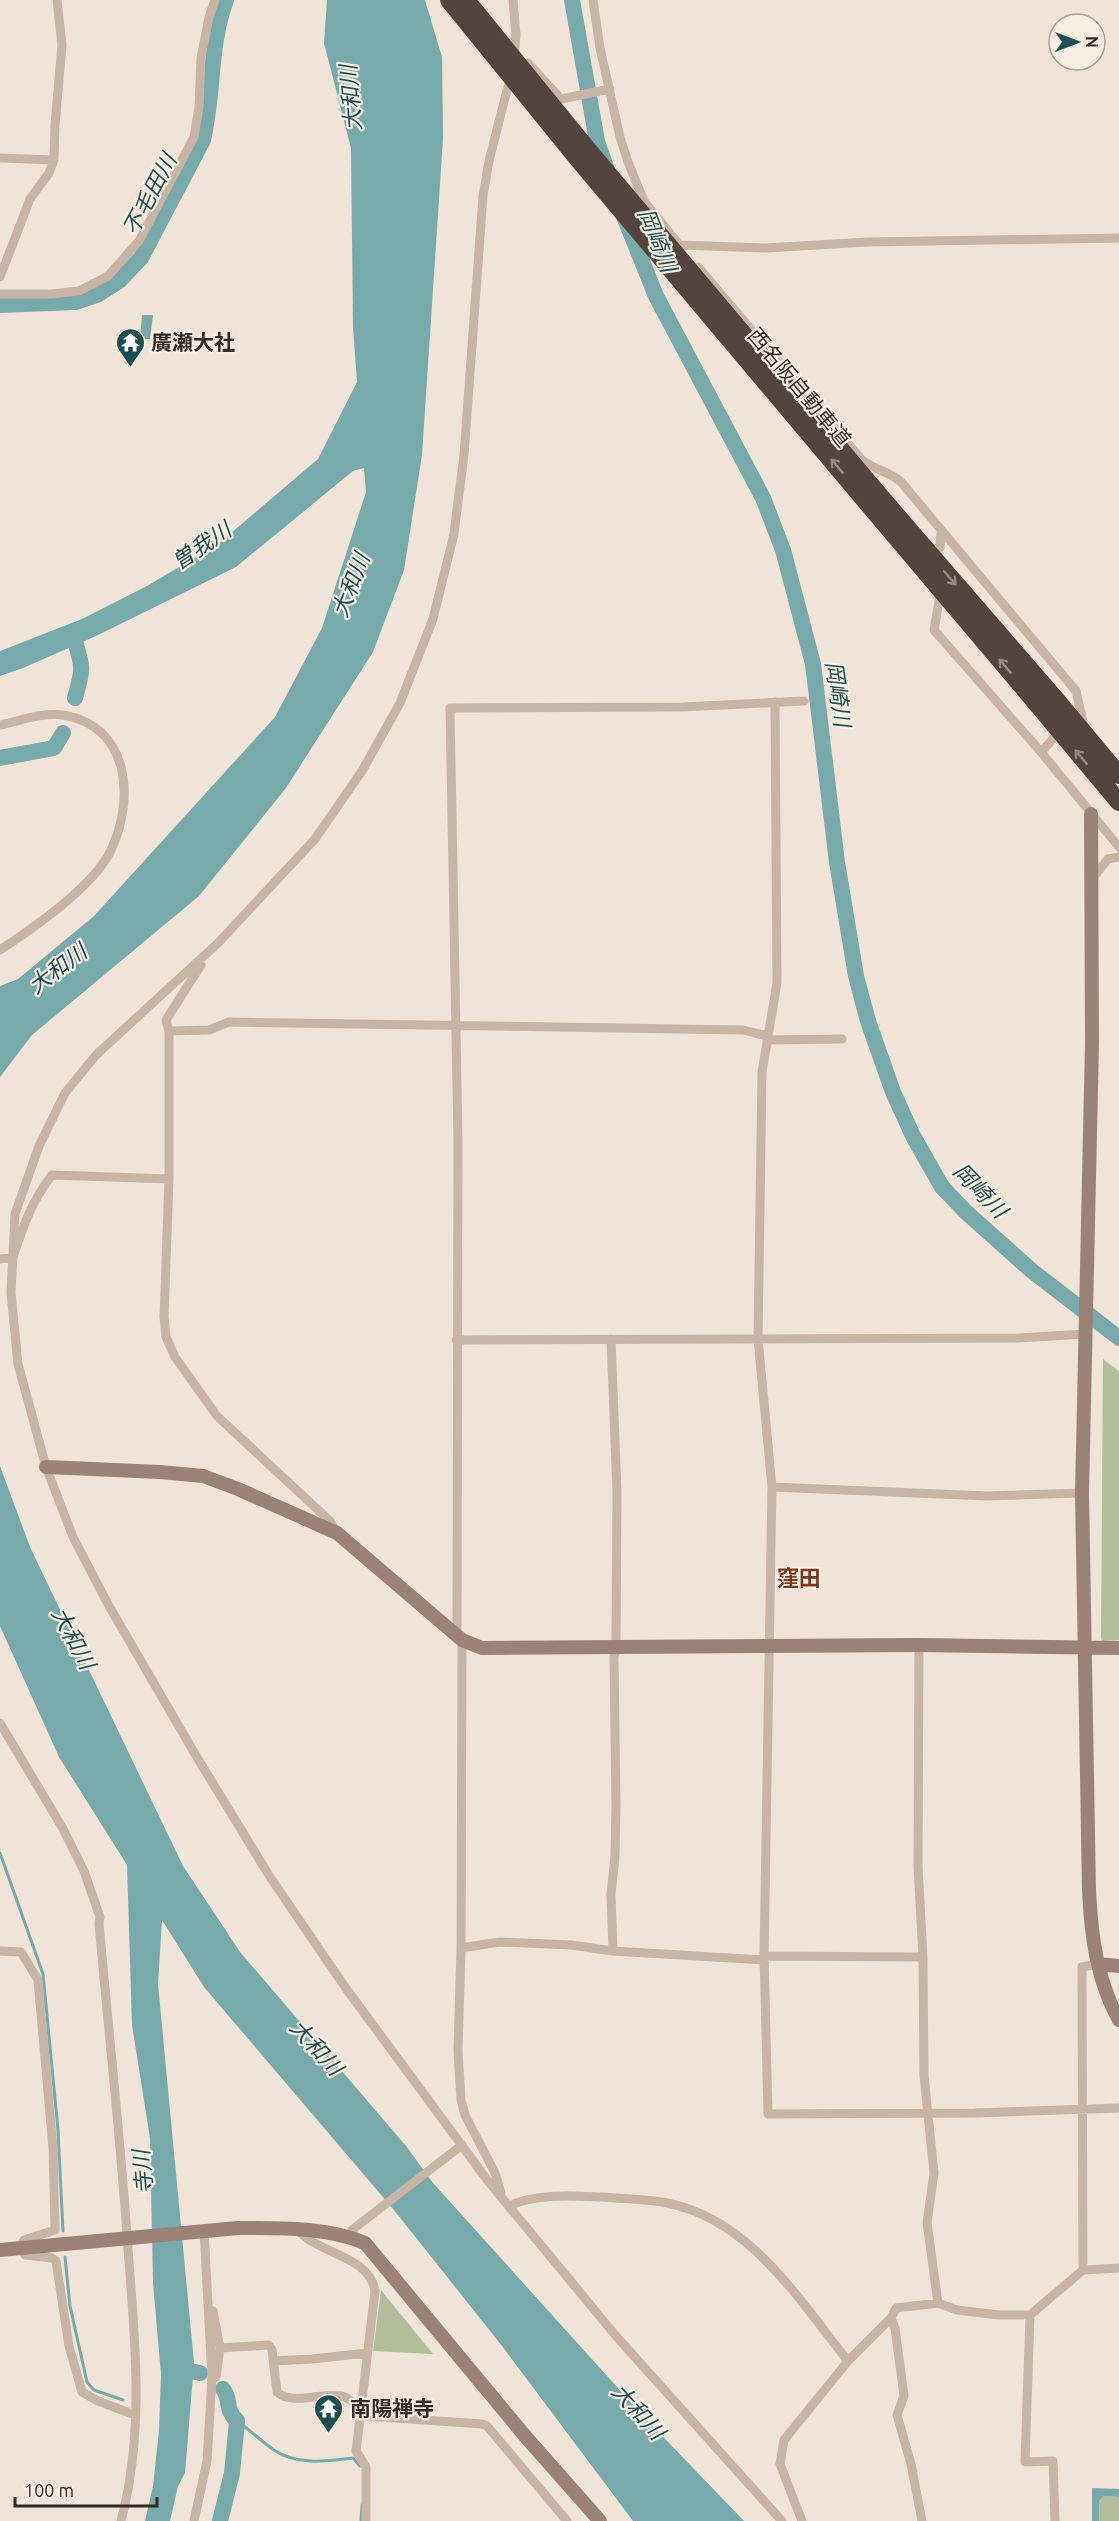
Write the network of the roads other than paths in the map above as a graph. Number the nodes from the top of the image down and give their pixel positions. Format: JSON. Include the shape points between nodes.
{"nodes":[{"id":1,"x":57,"y":0,"type":"edge"},
{"id":2,"x":215,"y":0,"type":"edge"},
{"id":3,"x":449,"y":0,"type":"edge"},
{"id":4,"x":466,"y":0,"type":"edge"},
{"id":5,"x":513,"y":0,"type":"edge"},
{"id":6,"x":593,"y":0,"type":"edge"},
{"id":7,"x":515,"y":48,"type":"junction"},
{"id":8,"x":608,"y":90,"type":"junction"},
{"id":9,"x":0,"y":158,"type":"edge"},
{"id":10,"x":54,"y":160,"type":"junction"},
{"id":11,"x":1119,"y":238,"type":"edge"},
{"id":12,"x":680,"y":245,"type":"junction"},
{"id":13,"x":0,"y":277,"type":"edge"},
{"id":14,"x":0,"y":294,"type":"edge"},
{"id":15,"x":880,"y":506,"type":"junction"},
{"id":16,"x":941,"y":530,"type":"junction"},
{"id":17,"x":940,"y":548,"type":"dead end"},
{"id":18,"x":939,"y":602,"type":"dead end"},
{"id":19,"x":804,"y":701,"type":"dead end"},
{"id":20,"x":775,"y":702,"type":"junction"},
{"id":21,"x":1050,"y":706,"type":"junction"},
{"id":22,"x":1081,"y":708,"type":"junction"},
{"id":23,"x":0,"y":725,"type":"edge"},
{"id":24,"x":1041,"y":752,"type":"junction"},
{"id":25,"x":1119,"y":765,"type":"edge"},
{"id":26,"x":1119,"y":775,"type":"edge"},
{"id":27,"x":1119,"y":802,"type":"edge"},
{"id":28,"x":1090,"y":814,"type":"junction"},
{"id":29,"x":1119,"y":847,"type":"edge"},
{"id":30,"x":1119,"y":857,"type":"edge"},
{"id":31,"x":1091,"y":880,"type":"junction"},
{"id":32,"x":218,"y":943,"type":"junction"},
{"id":33,"x":0,"y":950,"type":"edge"},
{"id":34,"x":455,"y":1024,"type":"junction"},
{"id":35,"x":169,"y":1031,"type":"junction"},
{"id":36,"x":767,"y":1038,"type":"junction"},
{"id":37,"x":842,"y":1039,"type":"dead end"},
{"id":38,"x":169,"y":1179,"type":"junction"},
{"id":39,"x":13,"y":1257,"type":"junction"},
{"id":40,"x":1,"y":1259,"type":"edge"},
{"id":41,"x":1086,"y":1334,"type":"junction"},
{"id":42,"x":611,"y":1339,"type":"junction"},
{"id":43,"x":758,"y":1339,"type":"junction"},
{"id":44,"x":456,"y":1340,"type":"junction"},
{"id":45,"x":46,"y":1467,"type":"junction"},
{"id":46,"x":771,"y":1487,"type":"junction"},
{"id":47,"x":1083,"y":1492,"type":"junction"},
{"id":48,"x":337,"y":1533,"type":"junction"},
{"id":49,"x":460,"y":1638,"type":"junction"},
{"id":50,"x":768,"y":1645,"type":"junction"},
{"id":51,"x":919,"y":1645,"type":"junction"},
{"id":52,"x":616,"y":1646,"type":"junction"},
{"id":53,"x":1086,"y":1648,"type":"junction"},
{"id":54,"x":1119,"y":1648,"type":"edge"},
{"id":55,"x":0,"y":1723,"type":"edge"},
{"id":56,"x":461,"y":1948,"type":"junction"},
{"id":57,"x":0,"y":1951,"type":"edge"},
{"id":58,"x":613,"y":1951,"type":"junction"},
{"id":59,"x":923,"y":1957,"type":"junction"},
{"id":60,"x":764,"y":1958,"type":"junction"},
{"id":61,"x":1098,"y":1964,"type":"junction"},
{"id":62,"x":1119,"y":1966,"type":"edge"},
{"id":63,"x":1119,"y":2020,"type":"edge"},
{"id":64,"x":1082,"y":2108,"type":"junction"},
{"id":65,"x":1119,"y":2108,"type":"edge"},
{"id":66,"x":928,"y":2112,"type":"junction"},
{"id":67,"x":459,"y":2147,"type":"junction"},
{"id":68,"x":501,"y":2197,"type":"junction"},
{"id":69,"x":509,"y":2206,"type":"junction"},
{"id":70,"x":202,"y":2230,"type":"junction"},
{"id":71,"x":297,"y":2230,"type":"junction"},
{"id":72,"x":129,"y":2237,"type":"junction"},
{"id":73,"x":350,"y":2237,"type":"junction"},
{"id":74,"x":20,"y":2248,"type":"junction"},
{"id":75,"x":0,"y":2250,"type":"edge"},
{"id":76,"x":1119,"y":2268,"type":"edge"},
{"id":77,"x":1083,"y":2270,"type":"junction"},
{"id":78,"x":938,"y":2303,"type":"junction"},
{"id":79,"x":208,"y":2304,"type":"junction"},
{"id":80,"x":1030,"y":2315,"type":"junction"},
{"id":81,"x":891,"y":2318,"type":"junction"},
{"id":82,"x":220,"y":2348,"type":"junction"},
{"id":83,"x":367,"y":2353,"type":"junction"},
{"id":84,"x":273,"y":2361,"type":"junction"},
{"id":85,"x":848,"y":2361,"type":"junction"},
{"id":86,"x":212,"y":2382,"type":"junction"},
{"id":87,"x":359,"y":2410,"type":"junction"},
{"id":88,"x":135,"y":2415,"type":"junction"},
{"id":89,"x":121,"y":2521,"type":"edge"},
{"id":90,"x":194,"y":2521,"type":"edge"},
{"id":91,"x":366,"y":2521,"type":"edge"},
{"id":92,"x":567,"y":2521,"type":"edge"},
{"id":93,"x":600,"y":2521,"type":"edge"},
{"id":94,"x":782,"y":2521,"type":"edge"},
{"id":95,"x":802,"y":2521,"type":"edge"},
{"id":96,"x":922,"y":2521,"type":"edge"},
{"id":97,"x":1055,"y":2521,"type":"edge"}],
"edges":[{"from":1,"to":10,"type":"street","via":[[62,45]]},
{"from":2,"to":14,"type":"street","via":[[201,58],[194,137],[139,241],[108,276],[79,291]]},
{"from":15,"to":3,"type":"highway","name":"西名阪自動車道","one_way":true,"bridge":true,"via":[[578,159]]},
{"from":4,"to":15,"type":"highway","name":"西名阪自動車道","bridge":true},
{"from":5,"to":7,"type":"street"},
{"from":6,"to":8,"type":"street"},
{"from":7,"to":8,"type":"street","via":[[561,99]]},
{"from":7,"to":32,"type":"street","via":[[483,196],[464,455],[454,534],[433,619],[400,703],[362,771],[315,839]]},
{"from":8,"to":12,"type":"street","via":[[636,185],[644,201]]},
{"from":9,"to":10,"type":"street"},
{"from":10,"to":13,"type":"street","via":[[30,199]]},
{"from":11,"to":12,"type":"street","via":[[868,242],[766,248]]},
{"from":12,"to":16,"type":"street","via":[[861,459],[896,477]]},
{"from":15,"to":21,"type":"highway","name":"西名阪自動車道"},
{"from":16,"to":17,"type":"street"},
{"from":16,"to":22,"type":"street","via":[[1076,691]]},
{"from":18,"to":24,"type":"street","via":[[934,630]]},
{"from":19,"to":20,"type":"street"},
{"from":20,"to":34,"type":"street","via":[[683,707],[450,708]]},
{"from":20,"to":36,"type":"street","via":[[777,983]]},
{"from":21,"to":26,"type":"highway","name":"西名阪自動車道","bridge":true},
{"from":27,"to":21,"type":"highway","name":"西名阪自動車道","one_way":true,"bridge":true},
{"from":22,"to":24,"type":"street"},
{"from":22,"to":25,"type":"street","via":[[1087,731]]},
{"from":23,"to":33,"type":"street","via":[[61,715],[104,733],[121,762],[123,800],[111,851],[96,873],[50,916]]},
{"from":24,"to":28,"type":"street"},
{"from":28,"to":29,"type":"street"},
{"from":28,"to":31,"type":"street"},
{"from":30,"to":31,"type":"street","via":[[1108,859]]},
{"from":31,"to":41,"type":"street"},
{"from":32,"to":35,"type":"street","via":[[166,1020]]},
{"from":32,"to":39,"type":"street","via":[[96,1055],[65,1093],[39,1146],[15,1214]]},
{"from":34,"to":35,"type":"street","via":[[229,1022],[209,1030]]},
{"from":34,"to":36,"type":"street","via":[[743,1030]]},
{"from":34,"to":44,"type":"street"},
{"from":35,"to":38,"type":"street"},
{"from":36,"to":37,"type":"street"},
{"from":36,"to":43,"type":"street","via":[[760,1130]]},
{"from":38,"to":39,"type":"street","via":[[52,1175],[26,1218]]},
{"from":38,"to":48,"type":"street","via":[[164,1317],[166,1337],[175,1357],[217,1416],[330,1521]]},
{"from":39,"to":40,"type":"street"},
{"from":39,"to":45,"type":"street","via":[[11,1293],[18,1364]]},
{"from":41,"to":43,"type":"street"},
{"from":41,"to":47,"type":"street"},
{"from":42,"to":43,"type":"street"},
{"from":42,"to":44,"type":"street"},
{"from":42,"to":52,"type":"street","via":[[617,1492]]},
{"from":43,"to":46,"type":"street"},
{"from":44,"to":49,"type":"street"},
{"from":45,"to":48,"type":"street","via":[[203,1476]]},
{"from":45,"to":67,"type":"street","via":[[73,1536],[108,1606],[264,1868]]},
{"from":46,"to":47,"type":"street","via":[[987,1496]]},
{"from":46,"to":50,"type":"street"},
{"from":47,"to":53,"type":"street"},
{"from":48,"to":49,"type":"street"},
{"from":49,"to":52,"type":"street","via":[[473,1646],[491,1649]]},
{"from":49,"to":56,"type":"street"},
{"from":50,"to":51,"type":"street"},
{"from":50,"to":52,"type":"street"},
{"from":50,"to":60,"type":"street"},
{"from":51,"to":53,"type":"street"},
{"from":51,"to":59,"type":"street","via":[[918,1866]]},
{"from":52,"to":58,"type":"street"},
{"from":53,"to":54,"type":"street"},
{"from":53,"to":61,"type":"street","via":[[1089,1890]]},
{"from":55,"to":72,"type":"street","via":[[62,1827],[84,1871],[100,1917]]},
{"from":56,"to":58,"type":"street","via":[[500,1942]]},
{"from":56,"to":68,"type":"street","via":[[460,2100],[495,2173]]},
{"from":57,"to":74,"type":"street","via":[[21,1952],[38,1980],[52,2148],[55,2230],[24,2240]]},
{"from":58,"to":60,"type":"street"},
{"from":59,"to":60,"type":"street"},
{"from":59,"to":66,"type":"street"},
{"from":60,"to":66,"type":"street","via":[[768,2114]]},
{"from":61,"to":62,"type":"street"},
{"from":61,"to":63,"type":"street"},
{"from":61,"to":64,"type":"street","via":[[1082,1967]]},
{"from":64,"to":65,"type":"street"},
{"from":64,"to":66,"type":"street"},
{"from":64,"to":77,"type":"street"},
{"from":66,"to":78,"type":"street","via":[[934,2174],[927,2223]]},
{"from":67,"to":68,"type":"street"},
{"from":67,"to":73,"type":"street","via":[[352,2230]]},
{"from":68,"to":69,"type":"street"},
{"from":69,"to":85,"type":"street","via":[[519,2201],[574,2196],[668,2203],[708,2216],[760,2253]]},
{"from":69,"to":94,"type":"street","via":[[616,2336]]},
{"from":70,"to":71,"type":"street"},
{"from":70,"to":72,"type":"street"},
{"from":70,"to":79,"type":"street"},
{"from":71,"to":73,"type":"street"},
{"from":71,"to":83,"type":"street","via":[[349,2259],[374,2282]]},
{"from":72,"to":74,"type":"street"},
{"from":72,"to":88,"type":"street","via":[[136,2335]]},
{"from":73,"to":93,"type":"street","via":[[365,2243]]},
{"from":74,"to":75,"type":"street"},
{"from":74,"to":88,"type":"street","via":[[25,2255],[56,2261],[69,2346],[82,2392]]},
{"from":76,"to":77,"type":"street"},
{"from":77,"to":80,"type":"street"},
{"from":78,"to":80,"type":"street","via":[[957,2310]]},
{"from":78,"to":81,"type":"street","via":[[896,2308]]},
{"from":79,"to":82,"type":"street","via":[[213,2310]]},
{"from":79,"to":86,"type":"street"},
{"from":80,"to":97,"type":"street","via":[[1025,2462],[1053,2461]]},
{"from":81,"to":85,"type":"street"},
{"from":81,"to":96,"type":"street","via":[[903,2396],[897,2415]]},
{"from":82,"to":84,"type":"street","via":[[269,2345]]},
{"from":82,"to":86,"type":"street"},
{"from":83,"to":84,"type":"street"},
{"from":83,"to":87,"type":"street"},
{"from":84,"to":87,"type":"street","via":[[281,2395],[341,2396],[350,2399]]},
{"from":85,"to":95,"type":"street","via":[[784,2439],[780,2464]]},
{"from":86,"to":90,"type":"street","via":[[207,2461]]},
{"from":87,"to":91,"type":"street","via":[[356,2451],[366,2467]]},
{"from":87,"to":92,"type":"street","via":[[366,2416],[487,2426]]},
{"from":88,"to":89,"type":"street"}]}
